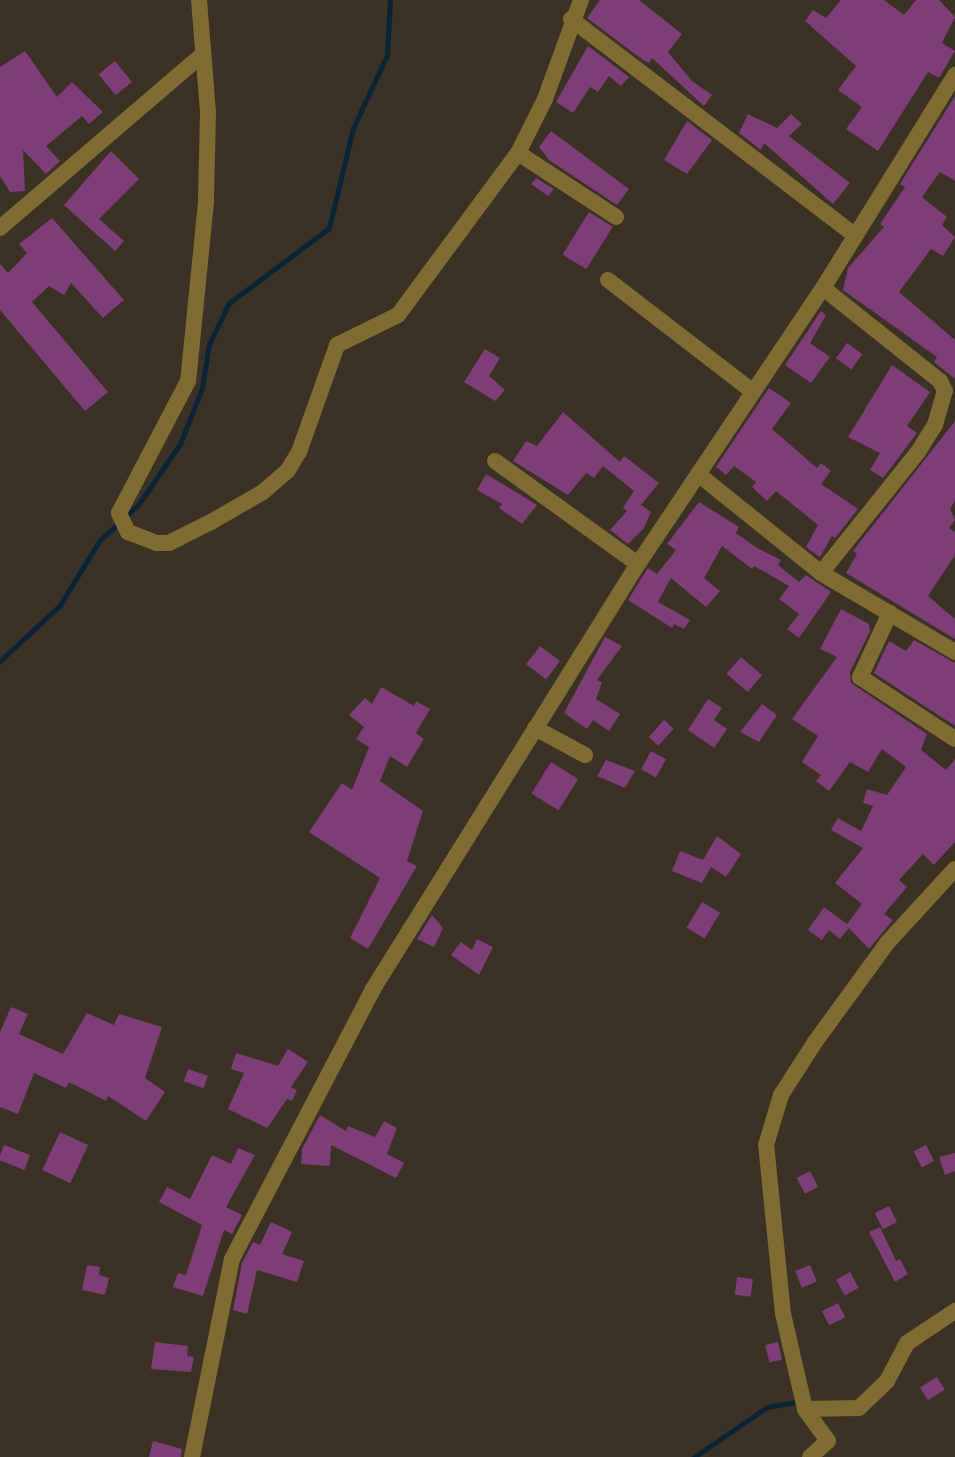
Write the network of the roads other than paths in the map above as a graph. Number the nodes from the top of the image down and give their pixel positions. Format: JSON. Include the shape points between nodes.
{"nodes":[{"id":1,"x":199,"y":0,"type":"edge"},
{"id":2,"x":581,"y":0,"type":"edge"},
{"id":3,"x":571,"y":19,"type":"junction"},
{"id":4,"x":203,"y":54,"type":"junction"},
{"id":5,"x":955,"y":75,"type":"edge"},
{"id":6,"x":518,"y":153,"type":"junction"},
{"id":7,"x":616,"y":217,"type":"dead end"},
{"id":8,"x":0,"y":228,"type":"edge"},
{"id":9,"x":855,"y":235,"type":"junction"},
{"id":10,"x":608,"y":280,"type":"dead end"},
{"id":11,"x":823,"y":288,"type":"junction"},
{"id":12,"x":751,"y":390,"type":"junction"},
{"id":13,"x":495,"y":461,"type":"dead end"},
{"id":14,"x":698,"y":474,"type":"junction"},
{"id":15,"x":638,"y":564,"type":"junction"},
{"id":16,"x":821,"y":573,"type":"junction"},
{"id":17,"x":890,"y":613,"type":"junction"},
{"id":18,"x":955,"y":652,"type":"edge"},
{"id":19,"x":535,"y":728,"type":"junction"},
{"id":20,"x":955,"y":739,"type":"edge"},
{"id":21,"x":585,"y":755,"type":"dead end"},
{"id":22,"x":955,"y":869,"type":"edge"},
{"id":23,"x":955,"y":1311,"type":"edge"},
{"id":24,"x":805,"y":1409,"type":"junction"},
{"id":25,"x":192,"y":1457,"type":"edge"},
{"id":26,"x":810,"y":1457,"type":"edge"}],
"edges":[{"from":1,"to":4,"type":"street"},
{"from":2,"to":3,"type":"street"},
{"from":3,"to":6,"type":"street","via":[[545,99]]},
{"from":3,"to":9,"type":"street"},
{"from":4,"to":6,"type":"street","via":[[206,202],[191,356],[175,411],[120,508],[125,530],[142,539],[169,543],[183,537],[263,492],[288,470],[337,345],[398,315]]},
{"from":4,"to":8,"type":"street"},
{"from":5,"to":9,"type":"street"},
{"from":6,"to":7,"type":"street"},
{"from":9,"to":11,"type":"street"},
{"from":10,"to":12,"type":"street"},
{"from":11,"to":12,"type":"street"},
{"from":11,"to":16,"type":"street","via":[[940,381],[945,391],[935,425],[918,452]]},
{"from":12,"to":14,"type":"street"},
{"from":13,"to":15,"type":"street"},
{"from":14,"to":15,"type":"street"},
{"from":14,"to":16,"type":"street"},
{"from":15,"to":19,"type":"street"},
{"from":16,"to":17,"type":"street"},
{"from":17,"to":18,"type":"street"},
{"from":17,"to":20,"type":"street","via":[[860,677]]},
{"from":19,"to":21,"type":"street"},
{"from":19,"to":25,"type":"street","via":[[373,989],[240,1240],[228,1274]]},
{"from":22,"to":24,"type":"street","via":[[888,942],[815,1042],[781,1095],[766,1145],[773,1252]]},
{"from":23,"to":24,"type":"street","via":[[907,1343],[887,1381],[859,1408]]},
{"from":24,"to":26,"type":"street","via":[[828,1441]]}]}
